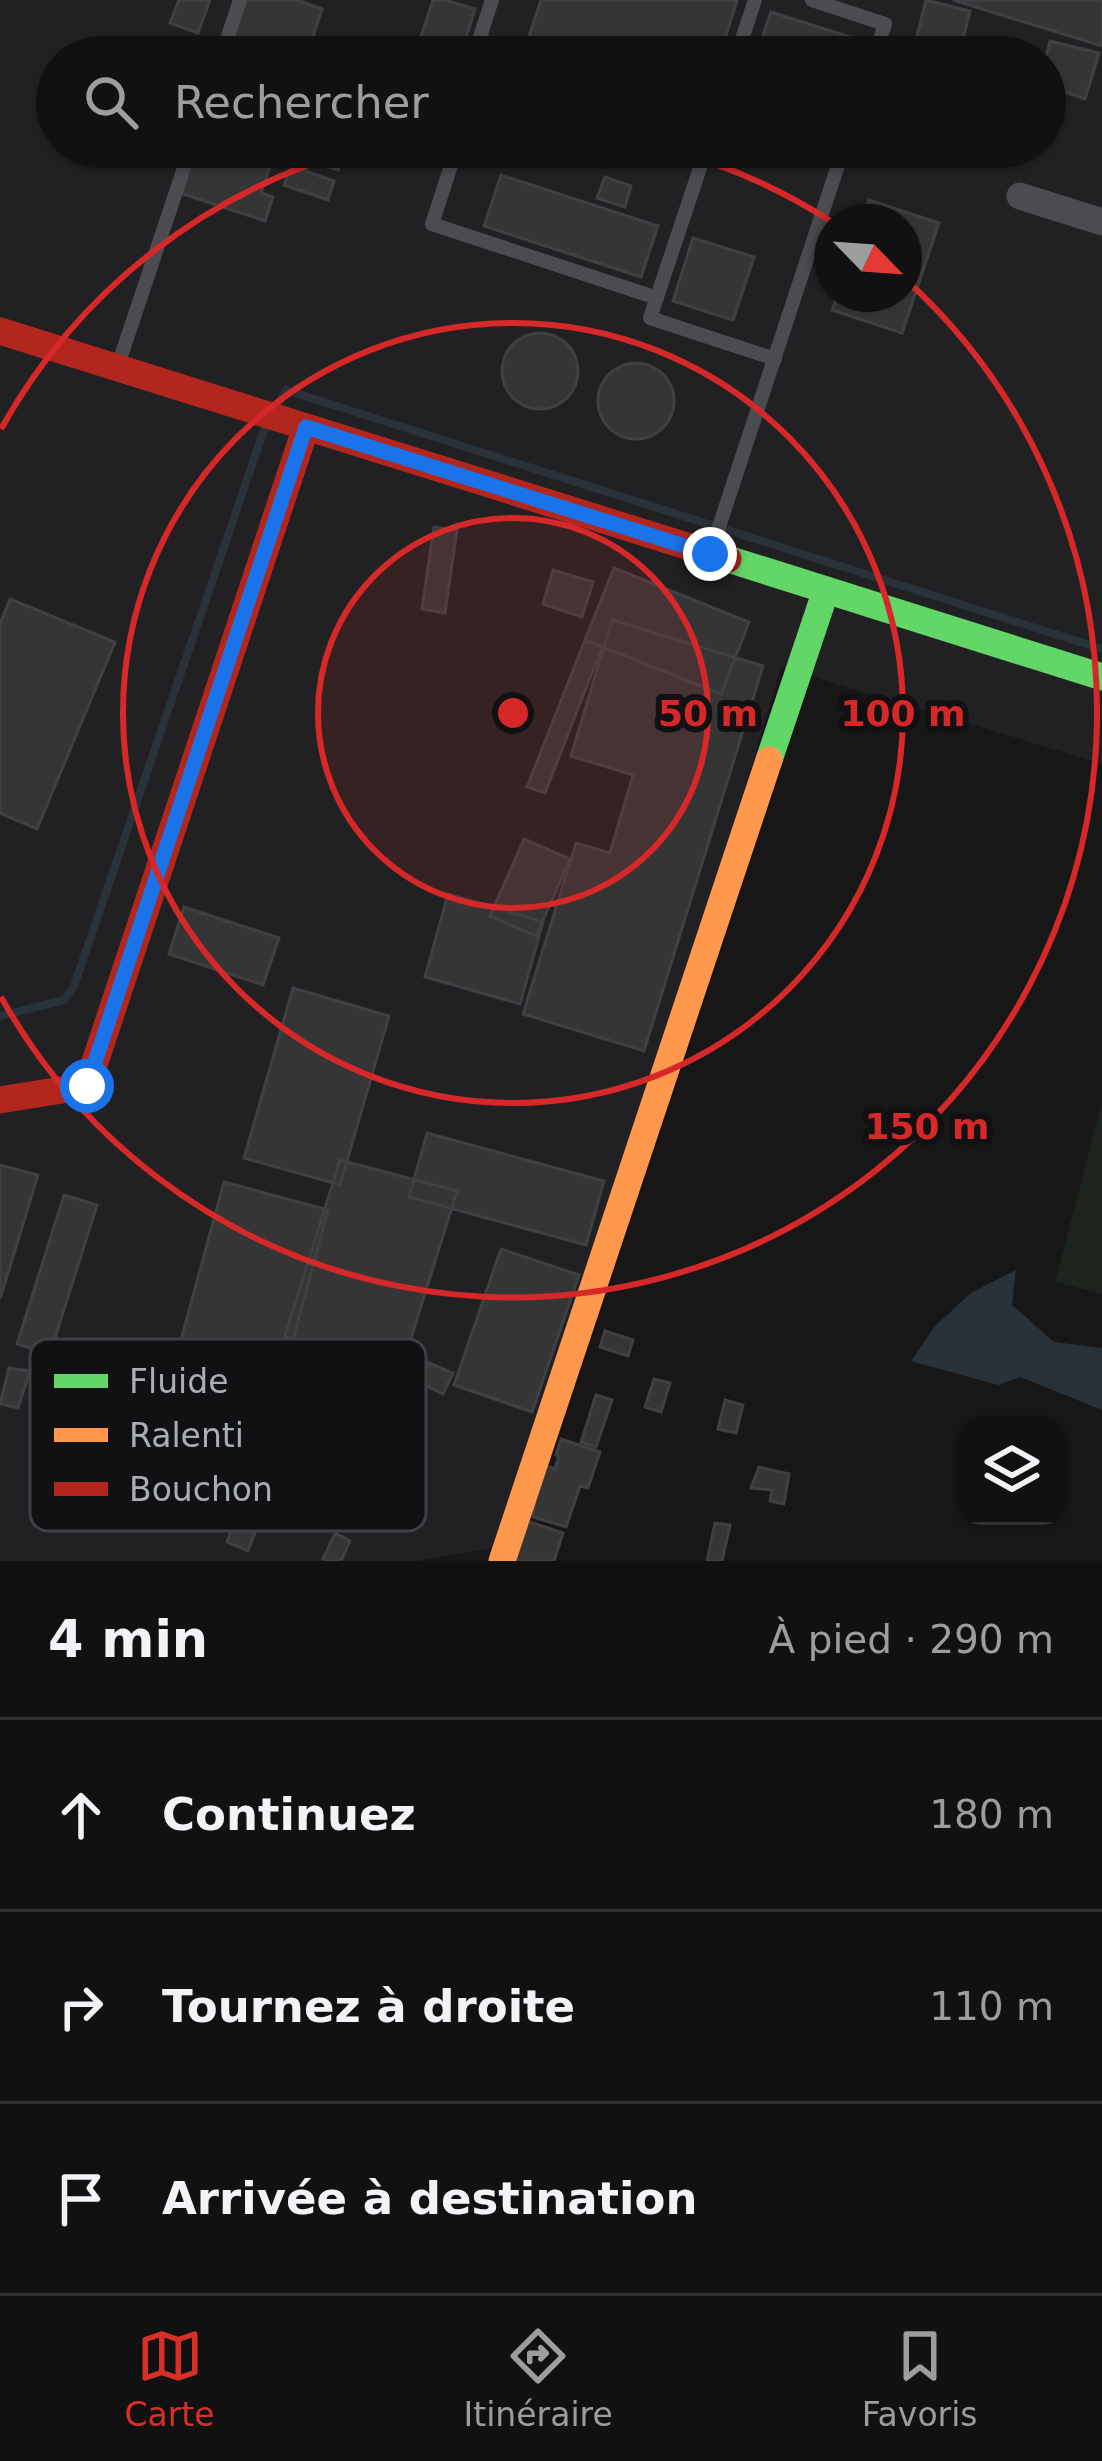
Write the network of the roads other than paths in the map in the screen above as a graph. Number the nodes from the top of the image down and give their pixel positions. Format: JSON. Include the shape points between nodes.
{"nodes":[{"id":1,"x":240,"y":0,"type":"edge"},
{"id":2,"x":492,"y":0,"type":"edge"},
{"id":3,"x":755,"y":0,"type":"edge"},
{"id":4,"x":812,"y":0,"type":"edge"},
{"id":5,"x":228,"y":36,"type":"edge"},
{"id":6,"x":480,"y":36,"type":"edge"},
{"id":7,"x":743,"y":36,"type":"edge"},
{"id":8,"x":881,"y":36,"type":"edge"},
{"id":9,"x":184,"y":168,"type":"edge"},
{"id":10,"x":451,"y":168,"type":"edge"},
{"id":11,"x":699,"y":168,"type":"edge"},
{"id":12,"x":837,"y":168,"type":"edge"},
{"id":13,"x":1021,"y":196,"type":"dead end"},
{"id":14,"x":1102,"y":222,"type":"edge"},
{"id":15,"x":657,"y":298,"type":"junction"},
{"id":16,"x":0,"y":331,"type":"edge"},
{"id":17,"x":775,"y":359,"type":"junction"},
{"id":18,"x":117,"y":368,"type":"junction"},
{"id":19,"x":306,"y":427,"type":"junction"},
{"id":20,"x":710,"y":554,"type":"junction"},
{"id":21,"x":826,"y":590,"type":"junction"},
{"id":22,"x":1102,"y":677,"type":"edge"},
{"id":23,"x":0,"y":1100,"type":"edge"},
{"id":24,"x":502,"y":1561,"type":"edge"}],
"edges":[{"from":1,"to":5,"type":"lane"},
{"from":2,"to":6,"type":"lane"},
{"from":3,"to":7,"type":"lane"},
{"from":4,"to":8,"type":"lane","via":[[885,24]]},
{"from":9,"to":18,"type":"lane"},
{"from":10,"to":15,"type":"lane","via":[[432,224]]},
{"from":11,"to":15,"type":"lane"},
{"from":12,"to":17,"type":"lane"},
{"from":13,"to":14,"type":"street"},
{"from":15,"to":17,"type":"lane","via":[[650,318]]},
{"from":16,"to":18,"type":"street"},
{"from":17,"to":20,"type":"lane"},
{"from":18,"to":19,"type":"street"},
{"from":19,"to":20,"type":"street"},
{"from":19,"to":23,"type":"street","via":[[87,1086]]},
{"from":20,"to":21,"type":"street"},
{"from":21,"to":22,"type":"street"},
{"from":21,"to":24,"type":"street"}]}
